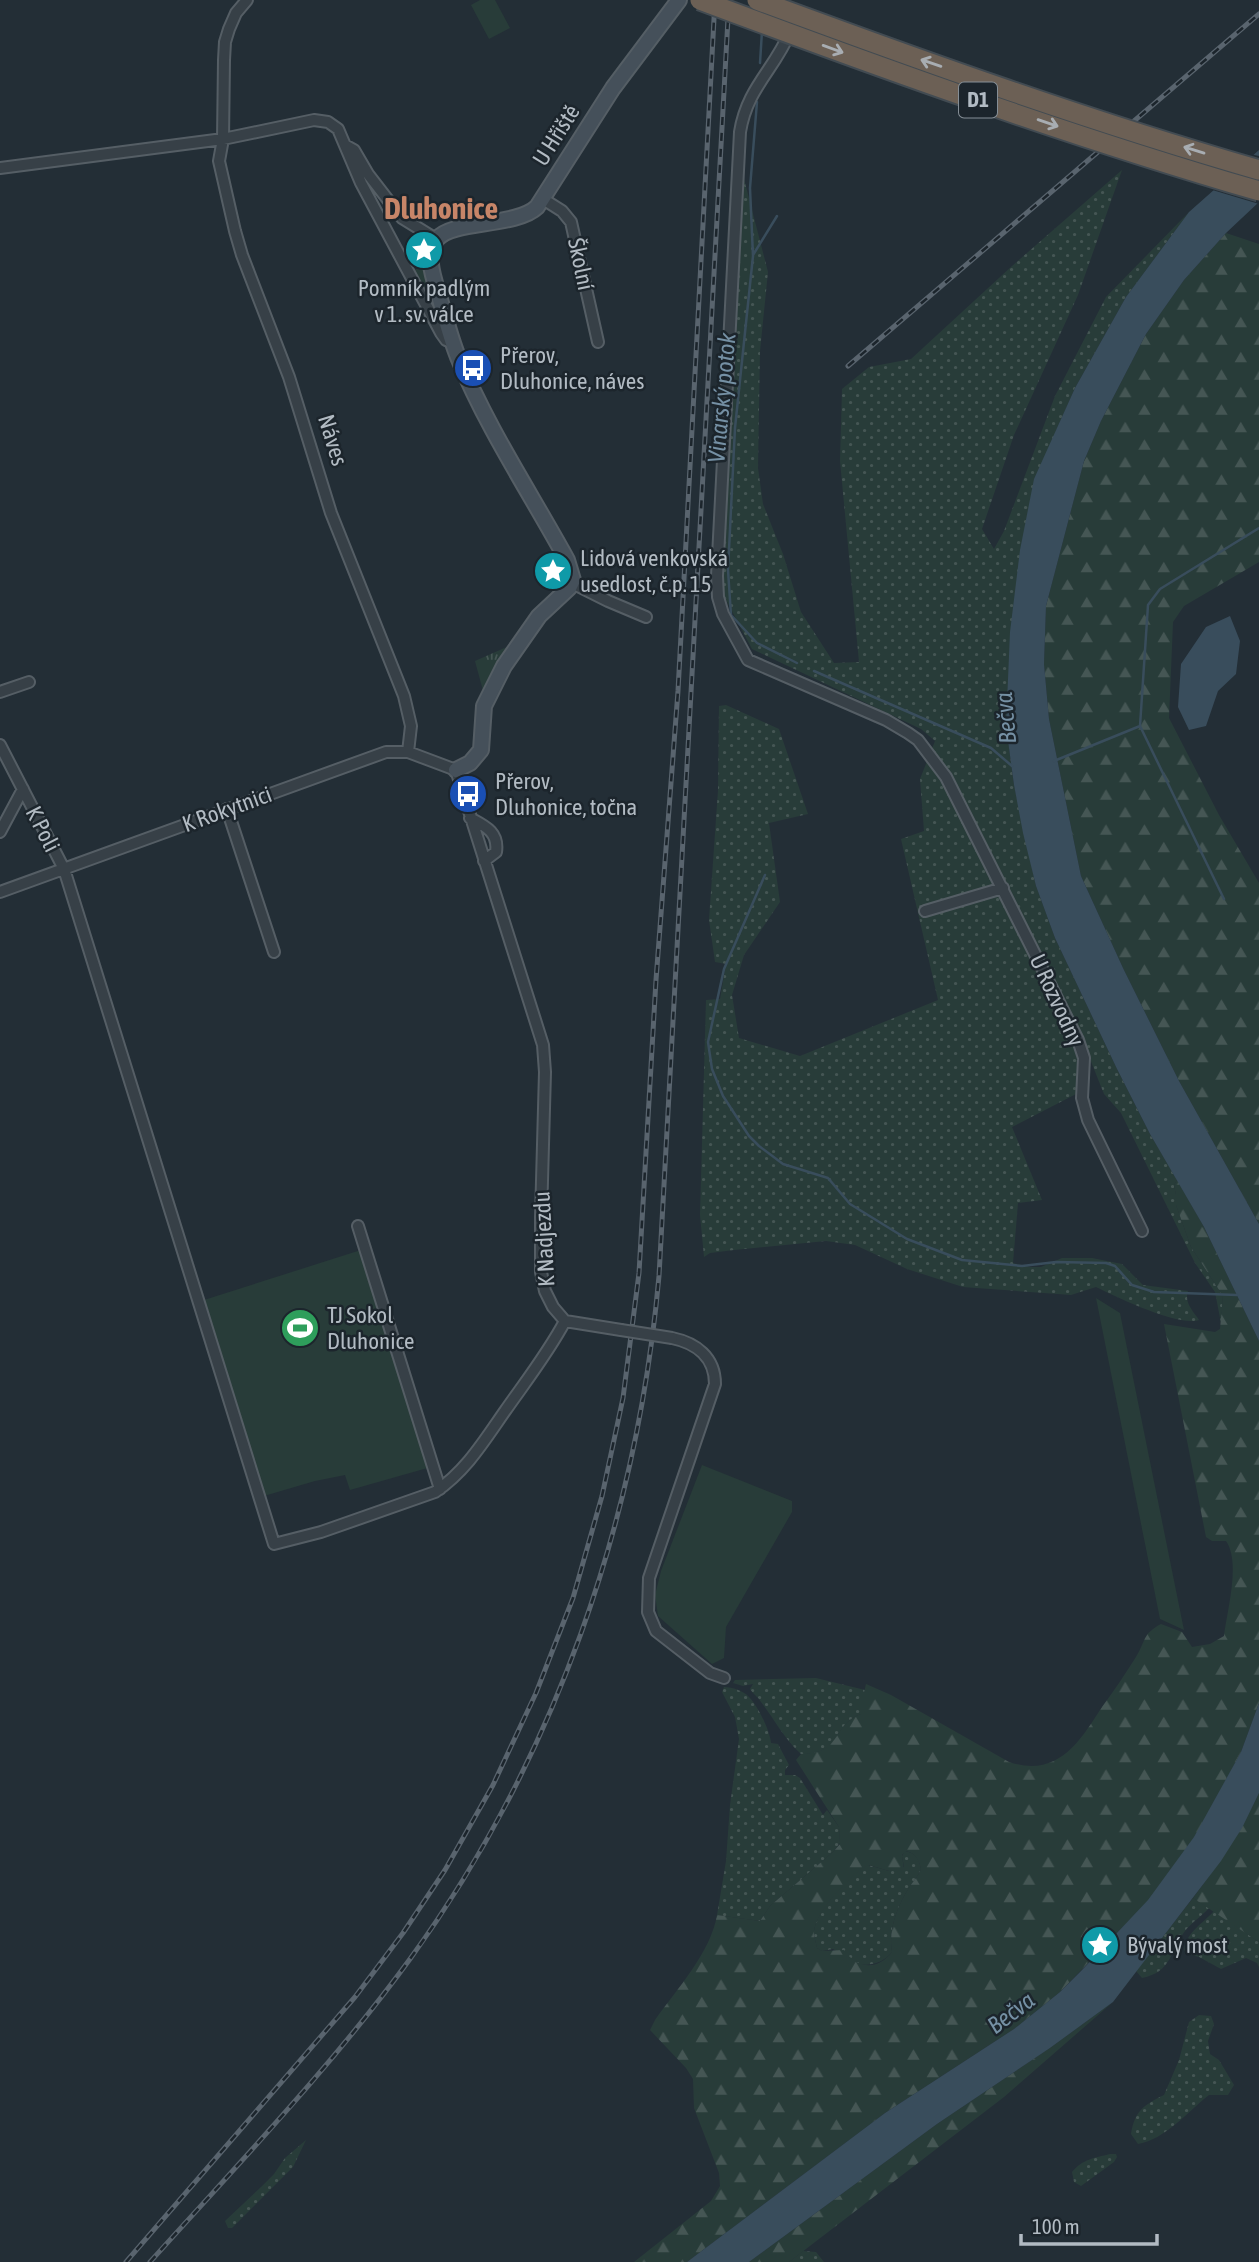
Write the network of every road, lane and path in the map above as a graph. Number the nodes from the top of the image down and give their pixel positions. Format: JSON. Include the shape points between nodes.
{"nodes":[{"id":1,"x":247,"y":0,"type":"edge"},
{"id":2,"x":679,"y":0,"type":"edge"},
{"id":3,"x":700,"y":0,"type":"edge"},
{"id":4,"x":757,"y":0,"type":"edge"},
{"id":5,"x":797,"y":0,"type":"edge"},
{"id":6,"x":223,"y":139,"type":"junction"},
{"id":7,"x":345,"y":145,"type":"junction"},
{"id":8,"x":0,"y":168,"type":"edge"},
{"id":9,"x":1259,"y":170,"type":"edge"},
{"id":10,"x":1259,"y":191,"type":"edge"},
{"id":11,"x":543,"y":199,"type":"junction"},
{"id":12,"x":436,"y":239,"type":"junction"},
{"id":13,"x":598,"y":342,"type":"dead end"},
{"id":14,"x":453,"y":343,"type":"junction"},
{"id":15,"x":572,"y":583,"type":"junction"},
{"id":16,"x":646,"y":617,"type":"dead end"},
{"id":17,"x":29,"y":682,"type":"dead end"},
{"id":18,"x":0,"y":692,"type":"edge"},
{"id":19,"x":0,"y":745,"type":"edge"},
{"id":20,"x":408,"y":752,"type":"junction"},
{"id":21,"x":456,"y":769,"type":"junction"},
{"id":22,"x":23,"y":789,"type":"junction"},
{"id":23,"x":227,"y":809,"type":"junction"},
{"id":24,"x":470,"y":818,"type":"junction"},
{"id":25,"x":0,"y":832,"type":"edge"},
{"id":26,"x":484,"y":862,"type":"junction"},
{"id":27,"x":64,"y":869,"type":"junction"},
{"id":28,"x":1003,"y":888,"type":"junction"},
{"id":29,"x":0,"y":892,"type":"edge"},
{"id":30,"x":925,"y":911,"type":"dead end"},
{"id":31,"x":274,"y":951,"type":"dead end"},
{"id":32,"x":358,"y":1226,"type":"dead end"},
{"id":33,"x":1142,"y":1231,"type":"dead end"},
{"id":34,"x":565,"y":1321,"type":"junction"},
{"id":35,"x":440,"y":1489,"type":"junction"},
{"id":36,"x":724,"y":1678,"type":"dead end"}],
"edges":[{"from":1,"to":6,"type":"street","name":"Náves","via":[[236,13],[225,42]]},
{"from":2,"to":11,"type":"street","name":"U Hřiště","via":[[613,88]]},
{"from":3,"to":10,"type":"highway","number":"D1","one_way":true,"bridge":true,"via":[[967,96]]},
{"from":9,"to":4,"type":"highway","number":"D1","one_way":true,"bridge":true,"via":[[1046,102]]},
{"from":5,"to":28,"type":"street","name":"U Rozvodny","via":[[786,41],[750,97],[740,132],[718,597],[748,660],[886,720],[918,740],[946,776]]},
{"from":6,"to":7,"type":"street","via":[[320,120],[335,126]]},
{"from":6,"to":8,"type":"street"},
{"from":6,"to":20,"type":"street","name":"Náves","via":[[219,161],[237,241],[289,377],[331,513],[404,695],[411,726]]},
{"from":7,"to":12,"type":"street","via":[[354,150],[402,218]]},
{"from":7,"to":14,"type":"street","via":[[360,183],[443,337]]},
{"from":11,"to":12,"type":"street","name":"U Hřiště","via":[[523,216],[452,230]]},
{"from":11,"to":13,"type":"street","name":"Školní","via":[[571,222]]},
{"from":12,"to":14,"type":"street","via":[[433,275]]},
{"from":14,"to":15,"type":"street","via":[[482,409],[570,566]]},
{"from":15,"to":16,"type":"street"},
{"from":15,"to":21,"type":"street","via":[[539,615],[504,666],[484,706],[481,750],[470,763]]},
{"from":17,"to":18,"type":"street"},
{"from":19,"to":22,"type":"street","name":"K Poli"},
{"from":20,"to":21,"type":"street","name":"K Rokytnici"},
{"from":20,"to":23,"type":"street","name":"K Rokytnici","via":[[378,754]]},
{"from":21,"to":24,"type":"street","name":"K Nadjezdu"},
{"from":22,"to":25,"type":"street","name":"K Poli"},
{"from":22,"to":27,"type":"street","name":"K Poli"},
{"from":23,"to":27,"type":"street","name":"K Rokytnici"},
{"from":23,"to":31,"type":"street"},
{"from":24,"to":26,"type":"street","name":"K Nadjezdu"},
{"from":24,"to":26,"type":"street","via":[[496,836],[496,852]]},
{"from":26,"to":34,"type":"street","name":"K Nadjezdu","via":[[543,1045],[541,1272],[548,1300]]},
{"from":27,"to":29,"type":"street","name":"K Rokytnici"},
{"from":27,"to":35,"type":"street","name":"K Poli","via":[[274,1544]]},
{"from":28,"to":30,"type":"street"},
{"from":28,"to":33,"type":"street","name":"U Rozvodny","via":[[1081,1048],[1082,1098],[1088,1120]]},
{"from":32,"to":35,"type":"street"},
{"from":34,"to":35,"type":"street","via":[[472,1457]]},
{"from":34,"to":36,"type":"street","bridge":true,"via":[[689,1342],[702,1351],[713,1369],[715,1384],[649,1578],[648,1612],[656,1631]]}]}
